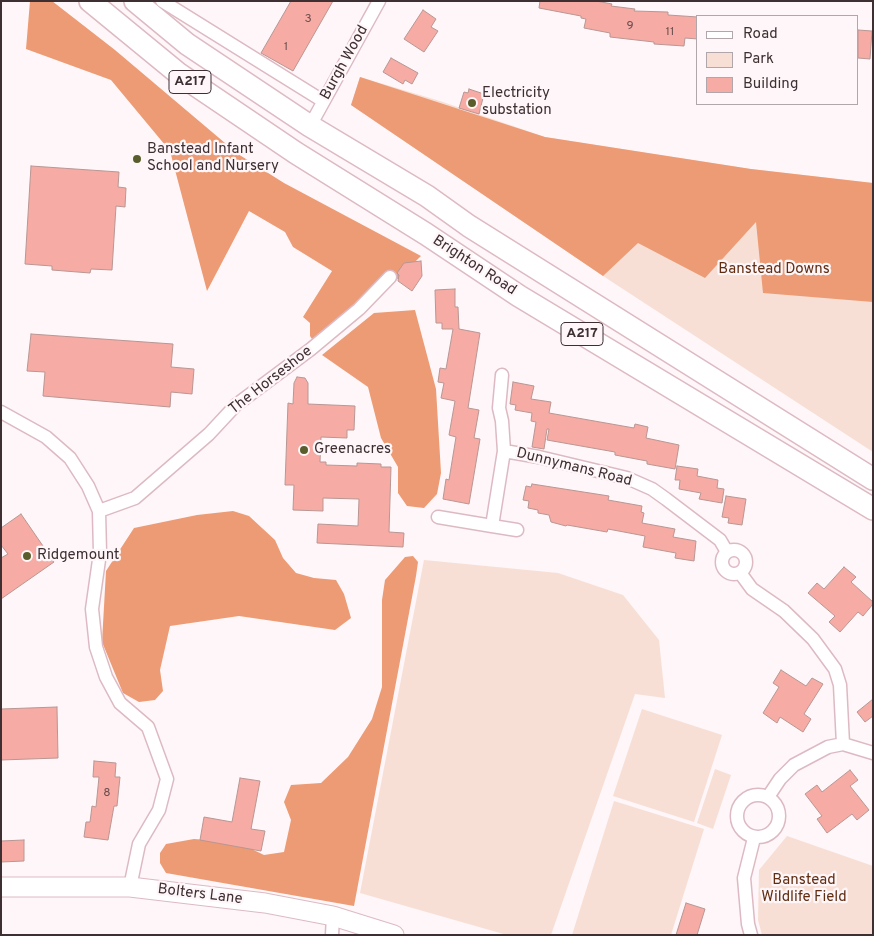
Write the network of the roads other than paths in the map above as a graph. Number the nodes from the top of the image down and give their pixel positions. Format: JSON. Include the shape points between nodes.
{"nodes":[{"id":1,"x":90,"y":1,"type":"edge"},
{"id":2,"x":136,"y":1,"type":"edge"},
{"id":3,"x":162,"y":1,"type":"edge"},
{"id":4,"x":380,"y":1,"type":"edge"},
{"id":5,"x":323,"y":101,"type":"junction"},
{"id":6,"x":310,"y":126,"type":"junction"},
{"id":7,"x":390,"y":277,"type":"dead end"},
{"id":8,"x":502,"y":375,"type":"dead end"},
{"id":9,"x":1,"y":412,"type":"edge"},
{"id":10,"x":504,"y":451,"type":"junction"},
{"id":11,"x":873,"y":479,"type":"edge"},
{"id":12,"x":873,"y":509,"type":"edge"},
{"id":13,"x":99,"y":511,"type":"junction"},
{"id":14,"x":438,"y":517,"type":"dead end"},
{"id":15,"x":492,"y":526,"type":"junction"},
{"id":16,"x":517,"y":530,"type":"dead end"},
{"id":17,"x":843,"y":744,"type":"junction"},
{"id":18,"x":873,"y":753,"type":"edge"},
{"id":19,"x":768,"y":797,"type":"junction"},
{"id":20,"x":754,"y":838,"type":"junction"},
{"id":21,"x":1,"y":886,"type":"edge"},
{"id":22,"x":130,"y":887,"type":"junction"},
{"id":23,"x":332,"y":925,"type":"edge"},
{"id":24,"x":394,"y":935,"type":"edge"},
{"id":25,"x":751,"y":935,"type":"edge"}],
"edges":[{"from":1,"to":12,"type":"highway","name":"Brighton Road","number":"A217","via":[[179,74],[296,153],[520,296]]},
{"from":2,"to":6,"type":"highway","name":"Brighton Road","number":"A217","via":[[187,44]]},
{"from":3,"to":5,"type":"street"},
{"from":4,"to":5,"type":"street","name":"Burgh Wood"},
{"from":5,"to":6,"type":"street","name":"Burgh Wood"},
{"from":6,"to":11,"type":"highway","name":"Brighton Road","number":"A217"},
{"from":7,"to":13,"type":"street","name":"The Horseshoe","via":[[359,309],[311,349],[236,405],[209,434],[135,498]]},
{"from":8,"to":10,"type":"street","name":"Dunnymans Road","via":[[499,408]]},
{"from":9,"to":13,"type":"street","via":[[46,437],[70,458]]},
{"from":10,"to":15,"type":"street"},
{"from":10,"to":17,"type":"street","name":"Dunnymans Road","via":[[627,478],[666,499],[720,540],[727,552],[736,549],[746,558],[741,574],[752,589],[784,611],[813,639],[835,669],[840,685]]},
{"from":13,"to":22,"type":"street","via":[[100,553],[92,609],[96,647],[120,704],[148,727],[167,779],[159,810],[140,844]]},
{"from":14,"to":15,"type":"street"},
{"from":15,"to":16,"type":"street"},
{"from":17,"to":18,"type":"street"},
{"from":17,"to":19,"type":"street","via":[[828,747],[794,765]]},
{"from":19,"to":20,"type":"street","via":[[778,808],[779,822],[770,834]]},
{"from":19,"to":20,"type":"street","via":[[755,795],[739,806],[739,826]]},
{"from":20,"to":25,"type":"street","via":[[744,878]]},
{"from":21,"to":22,"type":"main road","name":"Bolters Lane"},
{"from":22,"to":23,"type":"main road","name":"Bolters Lane","via":[[265,903]]},
{"from":23,"to":24,"type":"main road","name":"Bolters Lane"}]}
